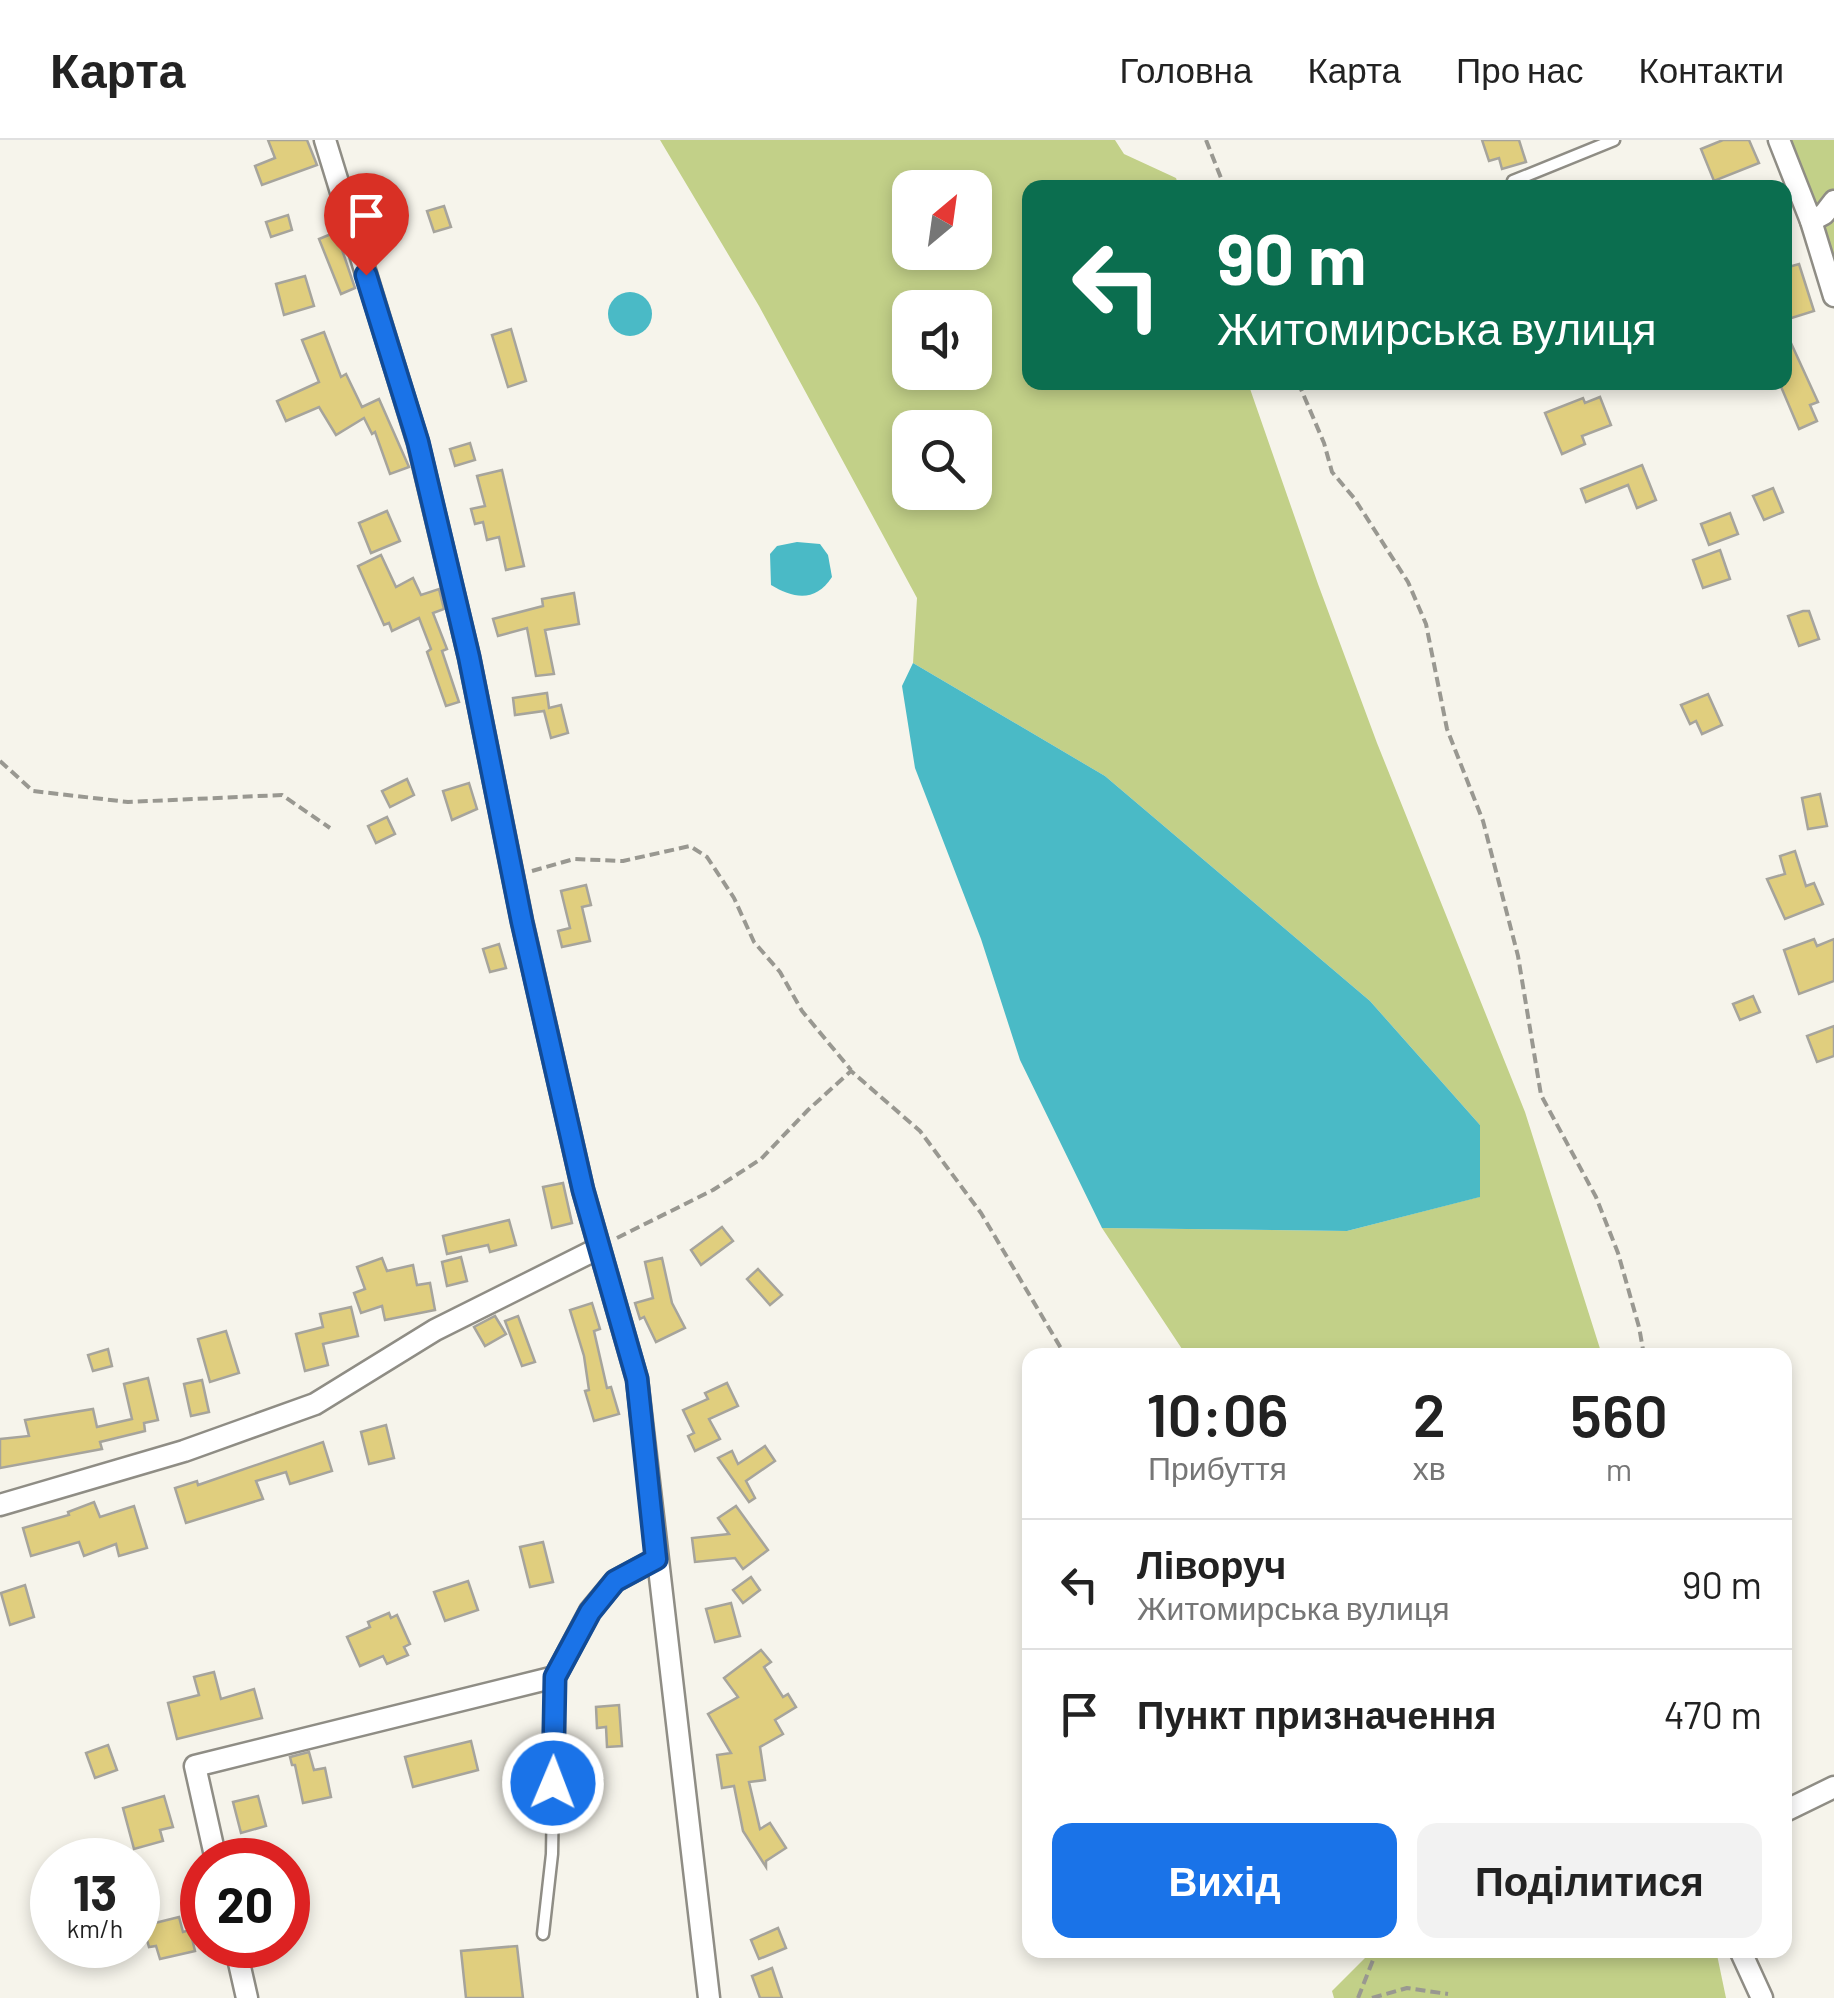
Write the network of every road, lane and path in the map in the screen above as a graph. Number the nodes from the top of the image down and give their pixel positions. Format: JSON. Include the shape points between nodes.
{"nodes":[{"id":1,"x":325,"y":140,"type":"edge"},
{"id":2,"x":1206,"y":140,"type":"edge"},
{"id":3,"x":1614,"y":140,"type":"edge"},
{"id":4,"x":1779,"y":140,"type":"edge"},
{"id":5,"x":1222,"y":180,"type":"edge"},
{"id":6,"x":1515,"y":180,"type":"edge"},
{"id":7,"x":1834,"y":201,"type":"edge"},
{"id":8,"x":1811,"y":221,"type":"junction"},
{"id":9,"x":1834,"y":296,"type":"edge"},
{"id":10,"x":1301,"y":390,"type":"edge"},
{"id":11,"x":0,"y":761,"type":"edge"},
{"id":12,"x":330,"y":828,"type":"dead end"},
{"id":13,"x":514,"y":880,"type":"junction"},
{"id":14,"x":851,"y":1070,"type":"junction"},
{"id":15,"x":599,"y":1248,"type":"junction"},
{"id":16,"x":1061,"y":1348,"type":"edge"},
{"id":17,"x":1643,"y":1348,"type":"edge"},
{"id":18,"x":0,"y":1505,"type":"edge"},
{"id":19,"x":656,"y":1559,"type":"junction"},
{"id":20,"x":555,"y":1677,"type":"junction"},
{"id":21,"x":1834,"y":1787,"type":"edge"},
{"id":22,"x":1792,"y":1807,"type":"edge"},
{"id":23,"x":211,"y":1838,"type":"edge"},
{"id":24,"x":543,"y":1934,"type":"dead end"},
{"id":25,"x":1374,"y":1958,"type":"edge"},
{"id":26,"x":1744,"y":1958,"type":"edge"},
{"id":27,"x":241,"y":1968,"type":"edge"},
{"id":28,"x":1448,"y":1994,"type":"dead end"},
{"id":29,"x":247,"y":1998,"type":"edge"},
{"id":30,"x":709,"y":1998,"type":"edge"},
{"id":31,"x":1358,"y":1998,"type":"edge"},
{"id":32,"x":1372,"y":1998,"type":"edge"},
{"id":33,"x":1762,"y":1998,"type":"edge"}],
"edges":[{"from":1,"to":13,"type":"street","via":[[418,442]]},
{"from":2,"to":5,"type":"path"},
{"from":3,"to":6,"type":"lane"},
{"from":4,"to":8,"type":"street"},
{"from":7,"to":8,"type":"street"},
{"from":8,"to":9,"type":"street"},
{"from":10,"to":17,"type":"path","via":[[1332,472],[1408,582],[1426,624],[1447,730],[1483,821],[1518,956],[1542,1095],[1596,1197]]},
{"from":11,"to":12,"type":"path","via":[[33,791],[128,802],[282,795]]},
{"from":13,"to":14,"type":"path","via":[[574,859],[623,861],[690,846],[707,858],[754,942]]},
{"from":13,"to":15,"type":"street"},
{"from":14,"to":15,"type":"path","via":[[761,1159]]},
{"from":14,"to":16,"type":"path","via":[[920,1131],[981,1213]]},
{"from":15,"to":18,"type":"street","via":[[436,1330],[315,1404]]},
{"from":15,"to":19,"type":"street","via":[[637,1379]]},
{"from":19,"to":20,"type":"street","via":[[615,1581]]},
{"from":19,"to":30,"type":"street"},
{"from":20,"to":23,"type":"street","via":[[195,1766]]},
{"from":20,"to":24,"type":"lane","via":[[552,1854]]},
{"from":21,"to":22,"type":"street"},
{"from":25,"to":31,"type":"path"},
{"from":26,"to":33,"type":"street"},
{"from":27,"to":29,"type":"street"},
{"from":28,"to":32,"type":"path","via":[[1408,1988]]}]}
